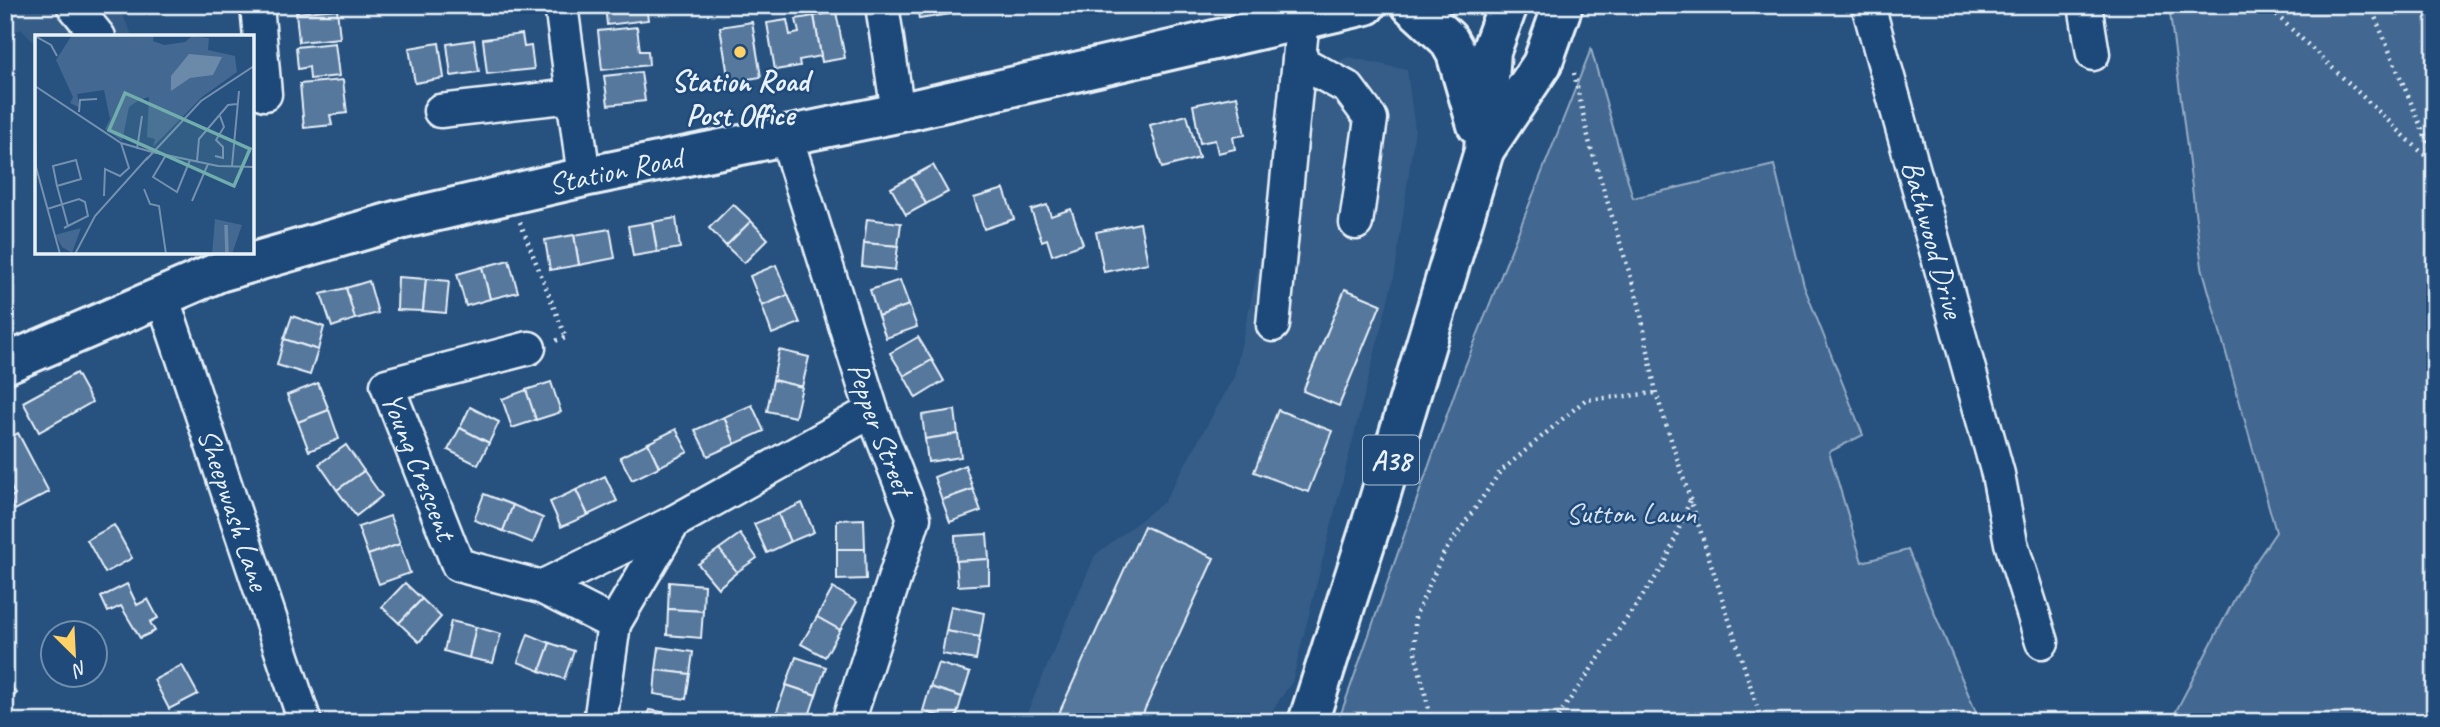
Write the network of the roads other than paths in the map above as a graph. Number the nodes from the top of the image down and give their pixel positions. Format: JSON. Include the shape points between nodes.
{"nodes":[{"id":1,"x":73,"y":5,"type":"edge"},
{"id":2,"x":257,"y":5,"type":"edge"},
{"id":3,"x":561,"y":5,"type":"edge"},
{"id":4,"x":881,"y":5,"type":"edge"},
{"id":5,"x":1411,"y":5,"type":"edge"},
{"id":6,"x":1508,"y":5,"type":"edge"},
{"id":7,"x":1868,"y":5,"type":"edge"},
{"id":8,"x":2085,"y":5,"type":"edge"},
{"id":9,"x":1334,"y":10,"type":"edge"},
{"id":10,"x":1557,"y":22,"type":"edge"},
{"id":11,"x":97,"y":35,"type":"edge"},
{"id":12,"x":2093,"y":54,"type":"dead end"},
{"id":13,"x":1299,"y":61,"type":"junction"},
{"id":14,"x":265,"y":94,"type":"dead end"},
{"id":15,"x":573,"y":96,"type":"junction"},
{"id":16,"x":440,"y":111,"type":"dead end"},
{"id":17,"x":898,"y":113,"type":"junction"},
{"id":18,"x":786,"y":136,"type":"junction"},
{"id":19,"x":1484,"y":151,"type":"junction"},
{"id":20,"x":584,"y":177,"type":"junction"},
{"id":21,"x":1356,"y":223,"type":"dead end"},
{"id":22,"x":254,"y":253,"type":"edge"},
{"id":23,"x":250,"y":254,"type":"edge"},
{"id":24,"x":215,"y":262,"type":"edge"},
{"id":25,"x":163,"y":299,"type":"junction"},
{"id":26,"x":1273,"y":325,"type":"dead end"},
{"id":27,"x":529,"y":348,"type":"road end"},
{"id":28,"x":5,"y":364,"type":"edge"},
{"id":29,"x":872,"y":411,"type":"junction"},
{"id":30,"x":674,"y":522,"type":"junction"},
{"id":31,"x":541,"y":587,"type":"junction"},
{"id":32,"x":614,"y":624,"type":"junction"},
{"id":33,"x":2042,"y":642,"type":"dead end"},
{"id":34,"x":305,"y":722,"type":"edge"},
{"id":35,"x":600,"y":722,"type":"edge"},
{"id":36,"x":848,"y":722,"type":"edge"},
{"id":37,"x":1308,"y":722,"type":"edge"}],
"edges":[{"from":1,"to":11,"type":"street"},
{"from":2,"to":14,"type":"street"},
{"from":3,"to":15,"type":"street"},
{"from":4,"to":17,"type":"street"},
{"from":5,"to":19,"type":"main road","via":[[1448,39],[1456,53]]},
{"from":6,"to":19,"type":"main road","number":"A38","via":[[1491,51]]},
{"from":7,"to":33,"type":"street","name":"Bathwood Drive","via":[[1998,474],[2011,543]]},
{"from":8,"to":12,"type":"street"},
{"from":9,"to":13,"type":"street"},
{"from":9,"to":17,"type":"main road","name":"Station Road"},
{"from":10,"to":19,"type":"main road","number":"A38","via":[[1542,64]]},
{"from":13,"to":21,"type":"street","via":[[1348,88],[1371,119]]},
{"from":13,"to":26,"type":"street"},
{"from":15,"to":16,"type":"street"},
{"from":15,"to":20,"type":"street"},
{"from":17,"to":18,"type":"main road","name":"Station Road"},
{"from":18,"to":20,"type":"main road","name":"Station Road"},
{"from":18,"to":29,"type":"street","name":"Pepper Street"},
{"from":19,"to":37,"type":"main road","number":"A38"},
{"from":20,"to":22,"type":"main road","name":"Station Road"},
{"from":23,"to":24,"type":"main road","name":"Station Road"},
{"from":24,"to":25,"type":"main road","name":"Station Road"},
{"from":25,"to":28,"type":"main road","name":"Station Road"},
{"from":25,"to":34,"type":"street","name":"Sheepwash Lane"},
{"from":27,"to":31,"type":"street","name":"Young Crescent","via":[[387,385],[458,565]]},
{"from":29,"to":30,"type":"street"},
{"from":29,"to":36,"type":"street","name":"Pepper Street","via":[[914,518]]},
{"from":30,"to":31,"type":"street"},
{"from":30,"to":32,"type":"street"},
{"from":31,"to":32,"type":"street","name":"Young Crescent"},
{"from":32,"to":35,"type":"street"}]}
